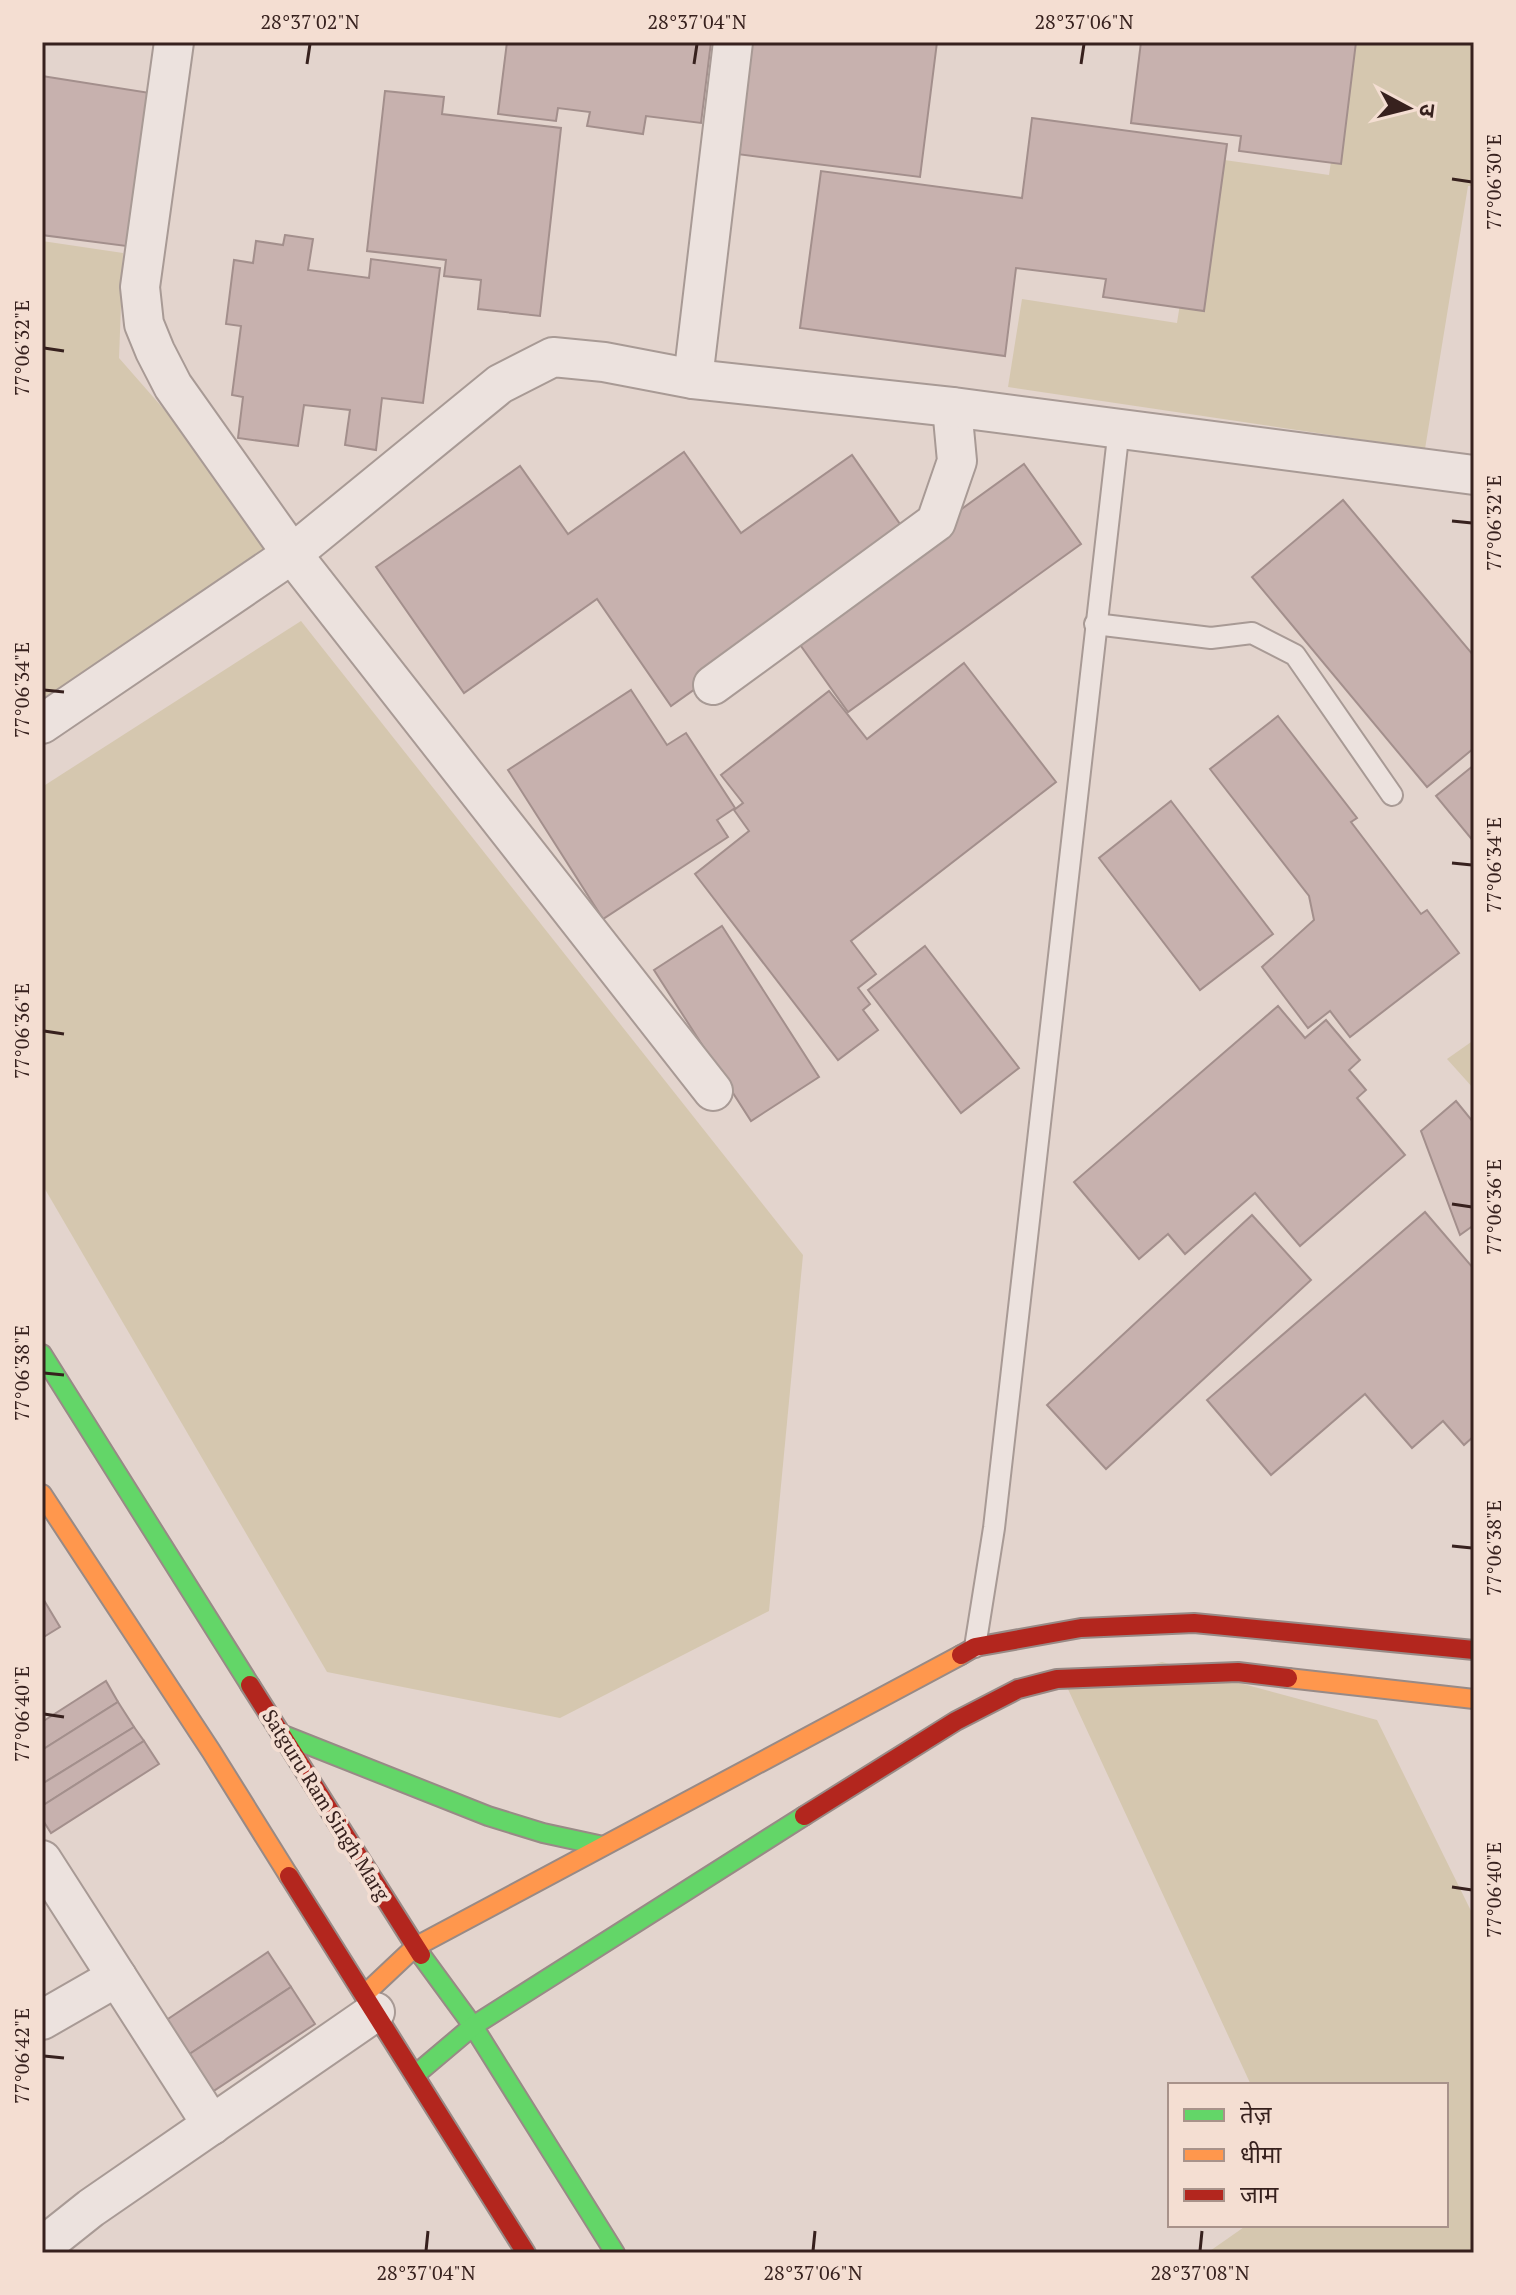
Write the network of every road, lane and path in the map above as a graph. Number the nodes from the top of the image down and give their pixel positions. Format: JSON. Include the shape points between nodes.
{"nodes":[{"id":1,"x":174,"y":42,"type":"edge"},
{"id":2,"x":733,"y":42,"type":"edge"},
{"id":3,"x":693,"y":379,"type":"junction"},
{"id":4,"x":952,"y":407,"type":"junction"},
{"id":5,"x":1119,"y":428,"type":"junction"},
{"id":6,"x":1474,"y":475,"type":"edge"},
{"id":7,"x":292,"y":554,"type":"junction"},
{"id":8,"x":1095,"y":624,"type":"junction"},
{"id":9,"x":713,"y":685,"type":"dead end"},
{"id":10,"x":42,"y":724,"type":"edge"},
{"id":11,"x":1392,"y":795,"type":"dead end"},
{"id":12,"x":713,"y":1091,"type":"dead end"},
{"id":13,"x":42,"y":1354,"type":"edge"},
{"id":14,"x":42,"y":1494,"type":"edge"},
{"id":15,"x":975,"y":1647,"type":"junction"},
{"id":16,"x":1474,"y":1650,"type":"edge"},
{"id":17,"x":1474,"y":1699,"type":"edge"},
{"id":18,"x":281,"y":1734,"type":"junction"},
{"id":19,"x":603,"y":1846,"type":"junction"},
{"id":20,"x":42,"y":1860,"type":"edge"},
{"id":21,"x":415,"y":1947,"type":"junction"},
{"id":22,"x":117,"y":1977,"type":"junction"},
{"id":23,"x":370,"y":2003,"type":"junction"},
{"id":24,"x":42,"y":2020,"type":"edge"},
{"id":25,"x":473,"y":2026,"type":"junction"},
{"id":26,"x":415,"y":2075,"type":"junction"},
{"id":27,"x":212,"y":2125,"type":"junction"},
{"id":28,"x":42,"y":2247,"type":"edge"},
{"id":29,"x":526,"y":2253,"type":"edge"},
{"id":30,"x":615,"y":2253,"type":"edge"}],
"edges":[{"from":1,"to":7,"type":"street","via":[[140,287],[144,324],[173,386]]},
{"from":2,"to":3,"type":"street"},
{"from":3,"to":4,"type":"street"},
{"from":3,"to":7,"type":"street","via":[[553,357],[500,384]]},
{"from":4,"to":5,"type":"street"},
{"from":4,"to":9,"type":"street","via":[[957,461],[936,522]]},
{"from":5,"to":6,"type":"street"},
{"from":5,"to":8,"type":"lane"},
{"from":7,"to":10,"type":"street"},
{"from":7,"to":12,"type":"street"},
{"from":8,"to":11,"type":"lane","via":[[1211,638],[1252,633],[1295,655]]},
{"from":8,"to":15,"type":"lane","via":[[994,1528]]},
{"from":13,"to":18,"type":"street","name":"Satguru Ram Singh Marg"},
{"from":14,"to":23,"type":"street"},
{"from":15,"to":16,"type":"street","via":[[1081,1628],[1194,1623]]},
{"from":15,"to":19,"type":"street"},
{"from":17,"to":25,"type":"street","via":[[1238,1672],[1057,1679],[1018,1689],[956,1721]]},
{"from":18,"to":19,"type":"street","via":[[488,1816]]},
{"from":18,"to":21,"type":"street","name":"Satguru Ram Singh Marg"},
{"from":19,"to":21,"type":"street"},
{"from":20,"to":22,"type":"street"},
{"from":21,"to":23,"type":"street"},
{"from":21,"to":25,"type":"street","name":"Satguru Ram Singh Marg"},
{"from":22,"to":24,"type":"street"},
{"from":22,"to":27,"type":"street"},
{"from":23,"to":26,"type":"street"},
{"from":23,"to":27,"type":"street"},
{"from":25,"to":26,"type":"street"},
{"from":25,"to":30,"type":"street","name":"Satguru Ram Singh Marg"},
{"from":26,"to":29,"type":"street"},
{"from":27,"to":28,"type":"street"}]}
